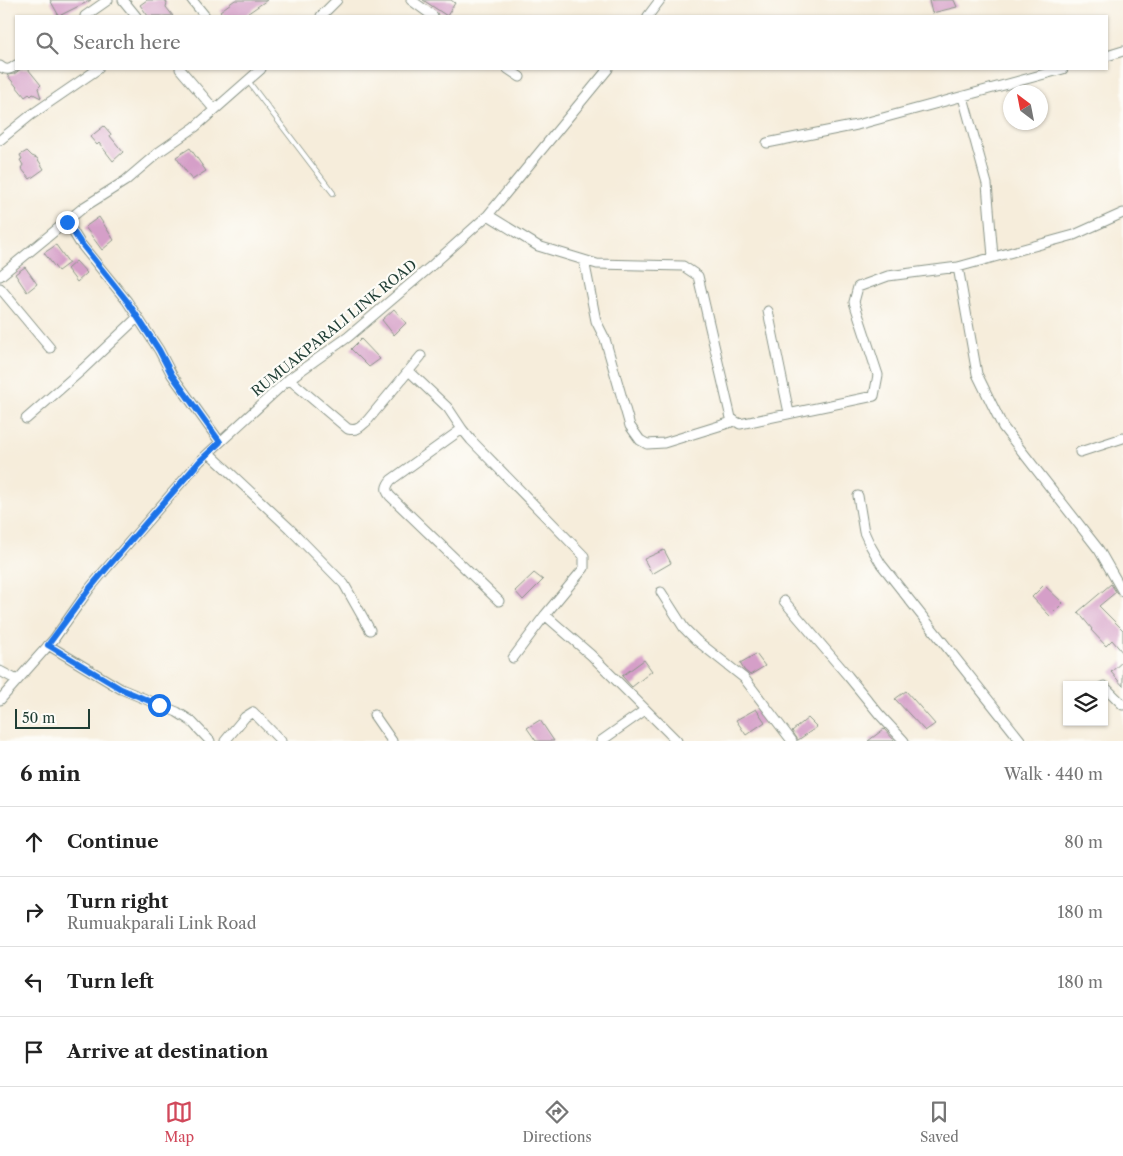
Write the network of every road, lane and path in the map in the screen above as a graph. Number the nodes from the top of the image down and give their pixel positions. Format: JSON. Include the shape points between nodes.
{"nodes":[{"id":1,"x":108,"y":0,"type":"edge"},
{"id":2,"x":123,"y":0,"type":"edge"},
{"id":3,"x":192,"y":0,"type":"edge"},
{"id":4,"x":337,"y":0,"type":"edge"},
{"id":5,"x":411,"y":0,"type":"edge"},
{"id":6,"x":660,"y":0,"type":"edge"},
{"id":7,"x":86,"y":15,"type":"edge"},
{"id":8,"x":135,"y":15,"type":"edge"},
{"id":9,"x":204,"y":15,"type":"edge"},
{"id":10,"x":322,"y":15,"type":"edge"},
{"id":11,"x":432,"y":15,"type":"edge"},
{"id":12,"x":649,"y":15,"type":"edge"},
{"id":13,"x":1123,"y":51,"type":"edge"},
{"id":14,"x":1108,"y":56,"type":"edge"},
{"id":15,"x":0,"y":66,"type":"edge"},
{"id":16,"x":15,"y":66,"type":"edge"},
{"id":17,"x":97,"y":70,"type":"edge"},
{"id":18,"x":181,"y":70,"type":"edge"},
{"id":19,"x":245,"y":70,"type":"edge"},
{"id":20,"x":260,"y":70,"type":"edge"},
{"id":21,"x":510,"y":70,"type":"edge"},
{"id":22,"x":607,"y":70,"type":"edge"},
{"id":23,"x":1059,"y":70,"type":"edge"},
{"id":24,"x":520,"y":77,"type":"dead end"},
{"id":25,"x":249,"y":78,"type":"junction"},
{"id":26,"x":963,"y":97,"type":"junction"},
{"id":27,"x":214,"y":109,"type":"junction"},
{"id":28,"x":0,"y":140,"type":"edge"},
{"id":29,"x":767,"y":144,"type":"dead end"},
{"id":30,"x":333,"y":193,"type":"dead end"},
{"id":31,"x":1123,"y":213,"type":"edge"},
{"id":32,"x":488,"y":215,"type":"junction"},
{"id":33,"x":67,"y":222,"type":"junction"},
{"id":34,"x":993,"y":257,"type":"junction"},
{"id":35,"x":584,"y":260,"type":"junction"},
{"id":36,"x":958,"y":267,"type":"junction"},
{"id":37,"x":0,"y":276,"type":"edge"},
{"id":38,"x":0,"y":288,"type":"edge"},
{"id":39,"x":768,"y":311,"type":"dead end"},
{"id":40,"x":138,"y":317,"type":"junction"},
{"id":41,"x":50,"y":348,"type":"dead end"},
{"id":42,"x":421,"y":356,"type":"dead end"},
{"id":43,"x":409,"y":370,"type":"junction"},
{"id":44,"x":289,"y":379,"type":"junction"},
{"id":45,"x":790,"y":413,"type":"junction"},
{"id":46,"x":26,"y":419,"type":"dead end"},
{"id":47,"x":735,"y":421,"type":"junction"},
{"id":48,"x":462,"y":429,"type":"junction"},
{"id":49,"x":1123,"y":438,"type":"edge"},
{"id":50,"x":220,"y":442,"type":"junction"},
{"id":51,"x":209,"y":452,"type":"junction"},
{"id":52,"x":1080,"y":452,"type":"dead end"},
{"id":53,"x":858,"y":496,"type":"dead end"},
{"id":54,"x":662,"y":592,"type":"dead end"},
{"id":55,"x":1123,"y":592,"type":"edge"},
{"id":56,"x":499,"y":601,"type":"dead end"},
{"id":57,"x":784,"y":601,"type":"dead end"},
{"id":58,"x":545,"y":615,"type":"junction"},
{"id":59,"x":370,"y":630,"type":"dead end"},
{"id":60,"x":48,"y":645,"type":"junction"},
{"id":61,"x":513,"y":658,"type":"dead end"},
{"id":62,"x":0,"y":671,"type":"edge"},
{"id":63,"x":17,"y":680,"type":"junction"},
{"id":64,"x":1108,"y":690,"type":"edge"},
{"id":65,"x":0,"y":700,"type":"edge"},
{"id":66,"x":1123,"y":705,"type":"edge"},
{"id":67,"x":646,"y":710,"type":"junction"},
{"id":68,"x":374,"y":715,"type":"dead end"},
{"id":69,"x":210,"y":741,"type":"edge"},
{"id":70,"x":225,"y":741,"type":"edge"},
{"id":71,"x":281,"y":741,"type":"edge"},
{"id":72,"x":392,"y":741,"type":"edge"},
{"id":73,"x":601,"y":741,"type":"edge"},
{"id":74,"x":677,"y":741,"type":"edge"},
{"id":75,"x":792,"y":741,"type":"edge"},
{"id":76,"x":904,"y":741,"type":"edge"},
{"id":77,"x":1021,"y":741,"type":"edge"}],
"edges":[{"from":1,"to":7,"type":"street"},
{"from":2,"to":8,"type":"street"},
{"from":3,"to":9,"type":"street"},
{"from":4,"to":10,"type":"street"},
{"from":5,"to":11,"type":"street"},
{"from":6,"to":12,"type":"street"},
{"from":13,"to":14,"type":"street"},
{"from":15,"to":16,"type":"street","via":[[10,70]]},
{"from":17,"to":28,"type":"street"},
{"from":18,"to":27,"type":"street"},
{"from":19,"to":25,"type":"street"},
{"from":20,"to":25,"type":"street"},
{"from":21,"to":24,"type":"street"},
{"from":22,"to":32,"type":"street","name":"RUMUAKPARALI LINK ROAD"},
{"from":23,"to":26,"type":"street"},
{"from":25,"to":27,"type":"street"},
{"from":25,"to":30,"type":"lane"},
{"from":26,"to":29,"type":"street"},
{"from":26,"to":34,"type":"street","via":[[987,184]]},
{"from":27,"to":33,"type":"street","via":[[195,128]]},
{"from":31,"to":34,"type":"street","via":[[1074,235]]},
{"from":32,"to":35,"type":"street","via":[[538,246]]},
{"from":32,"to":44,"type":"street","name":"RUMUAKPARALI LINK ROAD","via":[[348,336]]},
{"from":33,"to":37,"type":"street"},
{"from":33,"to":40,"type":"street"},
{"from":34,"to":36,"type":"street"},
{"from":35,"to":47,"type":"street","via":[[597,264],[683,266],[698,276],[731,418]]},
{"from":35,"to":47,"type":"street","via":[[596,321],[605,339],[630,426],[640,440],[647,444],[664,444]]},
{"from":36,"to":45,"type":"street","via":[[888,276],[858,287],[854,302],[878,375],[874,396]]},
{"from":36,"to":55,"type":"street","via":[[977,374],[1003,427],[1099,550]]},
{"from":38,"to":41,"type":"street"},
{"from":39,"to":45,"type":"street"},
{"from":40,"to":46,"type":"street"},
{"from":40,"to":50,"type":"street","via":[[172,375]]},
{"from":42,"to":43,"type":"street"},
{"from":43,"to":44,"type":"street","via":[[367,421],[354,430],[348,429]]},
{"from":43,"to":48,"type":"street","via":[[448,408]]},
{"from":44,"to":50,"type":"street","name":"RUMUAKPARALI LINK ROAD"},
{"from":45,"to":47,"type":"street","via":[[740,424]]},
{"from":48,"to":56,"type":"street","via":[[391,480],[387,491]]},
{"from":48,"to":58,"type":"street","via":[[584,556],[584,568]]},
{"from":49,"to":52,"type":"street"},
{"from":50,"to":51,"type":"street","name":"RUMUAKPARALI LINK ROAD"},
{"from":51,"to":59,"type":"street","via":[[344,584]]},
{"from":51,"to":60,"type":"street","name":"RUMUAKPARALI LINK ROAD","via":[[105,570]]},
{"from":53,"to":77,"type":"street","via":[[864,532],[881,564]]},
{"from":54,"to":75,"type":"street","via":[[684,628],[744,678]]},
{"from":57,"to":76,"type":"street"},
{"from":58,"to":61,"type":"street"},
{"from":58,"to":67,"type":"street"},
{"from":60,"to":63,"type":"street","name":"RUMUAKPARALI LINK ROAD"},
{"from":60,"to":69,"type":"street","via":[[121,689],[177,712]]},
{"from":62,"to":63,"type":"street"},
{"from":63,"to":65,"type":"street","name":"RUMUAKPARALI LINK ROAD"},
{"from":64,"to":66,"type":"street"},
{"from":67,"to":73,"type":"street"},
{"from":67,"to":74,"type":"street"},
{"from":68,"to":72,"type":"street"},
{"from":70,"to":71,"type":"street","via":[[253,712]]}]}
